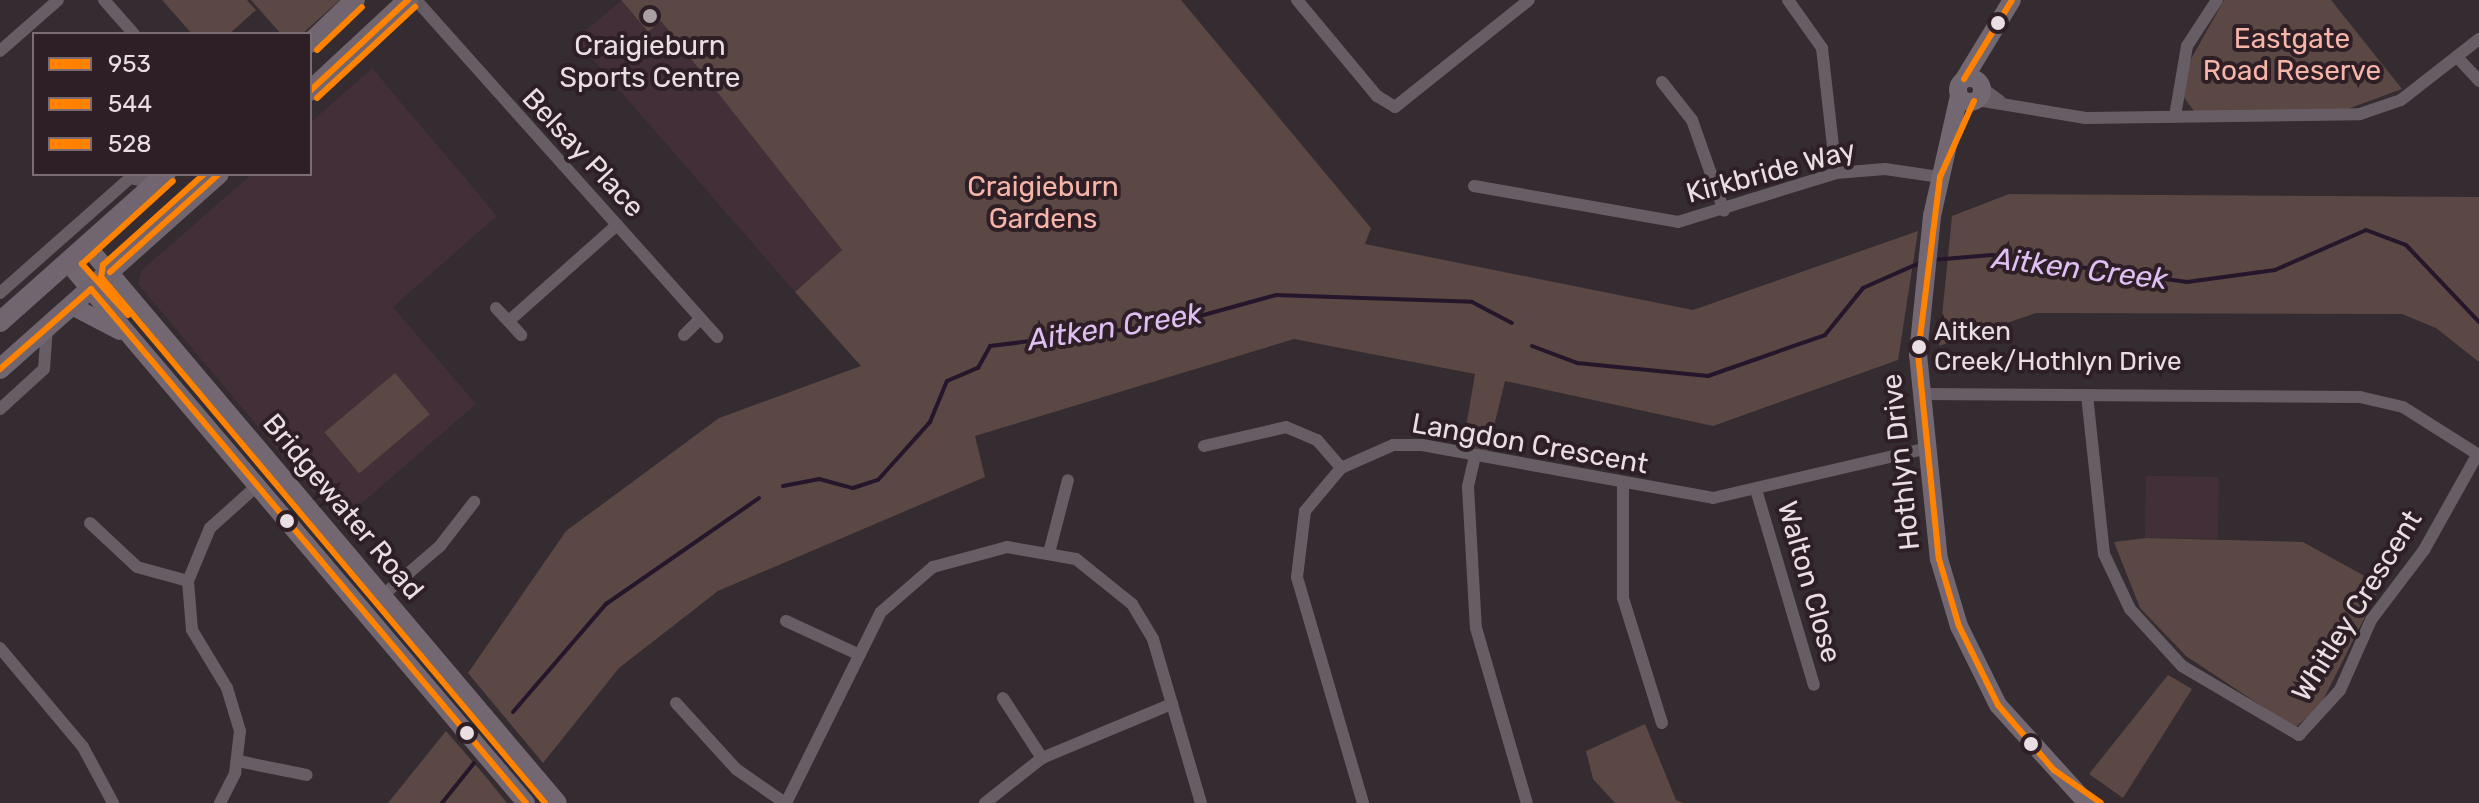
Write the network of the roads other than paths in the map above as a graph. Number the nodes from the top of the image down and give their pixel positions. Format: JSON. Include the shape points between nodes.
{"nodes":[{"id":1,"x":58,"y":0,"type":"edge"},
{"id":2,"x":104,"y":0,"type":"edge"},
{"id":3,"x":355,"y":0,"type":"edge"},
{"id":4,"x":1297,"y":0,"type":"edge"},
{"id":5,"x":1529,"y":0,"type":"edge"},
{"id":6,"x":1788,"y":0,"type":"edge"},
{"id":7,"x":2012,"y":0,"type":"edge"},
{"id":8,"x":2217,"y":0,"type":"edge"},
{"id":9,"x":409,"y":2,"type":"edge"},
{"id":10,"x":132,"y":32,"type":"edge"},
{"id":11,"x":2479,"y":39,"type":"edge"},
{"id":12,"x":312,"y":41,"type":"edge"},
{"id":13,"x":0,"y":51,"type":"edge"},
{"id":14,"x":2457,"y":57,"type":"junction"},
{"id":15,"x":2479,"y":81,"type":"edge"},
{"id":16,"x":1662,"y":82,"type":"dead end"},
{"id":17,"x":312,"y":89,"type":"edge"},
{"id":18,"x":1973,"y":91,"type":"junction"},
{"id":19,"x":2175,"y":116,"type":"junction"},
{"id":20,"x":1836,"y":173,"type":"junction"},
{"id":21,"x":217,"y":176,"type":"edge"},
{"id":22,"x":1940,"y":177,"type":"junction"},
{"id":23,"x":161,"y":179,"type":"edge"},
{"id":24,"x":1474,"y":186,"type":"dead end"},
{"id":25,"x":1724,"y":211,"type":"junction"},
{"id":26,"x":617,"y":225,"type":"junction"},
{"id":27,"x":87,"y":246,"type":"junction"},
{"id":28,"x":68,"y":263,"type":"junction"},
{"id":29,"x":110,"y":272,"type":"junction"},
{"id":30,"x":91,"y":289,"type":"junction"},
{"id":31,"x":0,"y":293,"type":"edge"},
{"id":32,"x":72,"y":306,"type":"junction"},
{"id":33,"x":496,"y":308,"type":"dead end"},
{"id":34,"x":511,"y":319,"type":"junction"},
{"id":35,"x":700,"y":319,"type":"junction"},
{"id":36,"x":0,"y":322,"type":"edge"},
{"id":37,"x":47,"y":327,"type":"junction"},
{"id":38,"x":521,"y":335,"type":"dead end"},
{"id":39,"x":684,"y":335,"type":"dead end"},
{"id":40,"x":717,"y":337,"type":"dead end"},
{"id":41,"x":165,"y":339,"type":"junction"},
{"id":42,"x":147,"y":354,"type":"junction"},
{"id":43,"x":0,"y":369,"type":"edge"},
{"id":44,"x":1921,"y":394,"type":"junction"},
{"id":45,"x":2087,"y":395,"type":"junction"},
{"id":46,"x":0,"y":409,"type":"edge"},
{"id":47,"x":1204,"y":446,"type":"dead end"},
{"id":48,"x":1924,"y":449,"type":"junction"},
{"id":49,"x":2478,"y":455,"type":"edge"},
{"id":50,"x":1475,"y":456,"type":"junction"},
{"id":51,"x":1341,"y":468,"type":"junction"},
{"id":52,"x":275,"y":469,"type":"junction"},
{"id":53,"x":1068,"y":480,"type":"dead end"},
{"id":54,"x":1623,"y":483,"type":"junction"},
{"id":55,"x":258,"y":485,"type":"junction"},
{"id":56,"x":1757,"y":493,"type":"junction"},
{"id":57,"x":474,"y":502,"type":"dead end"},
{"id":58,"x":90,"y":523,"type":"dead end"},
{"id":59,"x":1050,"y":549,"type":"junction"},
{"id":60,"x":188,"y":581,"type":"junction"},
{"id":61,"x":382,"y":596,"type":"junction"},
{"id":62,"x":786,"y":621,"type":"dead end"},
{"id":63,"x":0,"y":648,"type":"edge"},
{"id":64,"x":860,"y":655,"type":"junction"},
{"id":65,"x":1814,"y":685,"type":"dead end"},
{"id":66,"x":1003,"y":698,"type":"dead end"},
{"id":67,"x":676,"y":703,"type":"dead end"},
{"id":68,"x":1172,"y":704,"type":"junction"},
{"id":69,"x":1662,"y":723,"type":"dead end"},
{"id":70,"x":494,"y":727,"type":"junction"},
{"id":71,"x":485,"y":754,"type":"junction"},
{"id":72,"x":1042,"y":758,"type":"junction"},
{"id":73,"x":238,"y":761,"type":"junction"},
{"id":74,"x":533,"y":774,"type":"junction"},
{"id":75,"x":307,"y":775,"type":"dead end"},
{"id":76,"x":2074,"y":788,"type":"junction"},
{"id":77,"x":113,"y":803,"type":"edge"},
{"id":78,"x":220,"y":803,"type":"edge"},
{"id":79,"x":526,"y":803,"type":"edge"},
{"id":80,"x":532,"y":803,"type":"edge"},
{"id":81,"x":558,"y":803,"type":"edge"},
{"id":82,"x":785,"y":803,"type":"edge"},
{"id":83,"x":985,"y":803,"type":"edge"},
{"id":84,"x":1201,"y":803,"type":"edge"},
{"id":85,"x":1363,"y":803,"type":"edge"},
{"id":86,"x":1527,"y":803,"type":"edge"},
{"id":87,"x":2087,"y":803,"type":"edge"},
{"id":88,"x":2101,"y":803,"type":"edge"}],
"edges":[{"from":1,"to":13,"type":"street"},
{"from":2,"to":10,"type":"street"},
{"from":3,"to":12,"type":"main road"},
{"from":4,"to":5,"type":"street","via":[[1377,96],[1395,107]]},
{"from":6,"to":20,"type":"street","via":[[1822,48]]},
{"from":7,"to":18,"type":"street","name":"Hothlyn Drive"},
{"from":8,"to":19,"type":"street","via":[[2187,46]]},
{"from":9,"to":17,"type":"main road"},
{"from":9,"to":26,"type":"street","name":"Belsay Place","via":[[426,12]]},
{"from":11,"to":14,"type":"street"},
{"from":14,"to":15,"type":"street"},
{"from":14,"to":19,"type":"street","via":[[2401,100],[2360,114]]},
{"from":16,"to":25,"type":"street","via":[[1697,131]]},
{"from":18,"to":19,"type":"street","via":[[2003,103],[2086,118]]},
{"from":18,"to":22,"type":"street","name":"Hothlyn Drive"},
{"from":20,"to":22,"type":"street","name":"Kirkbride Way","via":[[1885,169]]},
{"from":20,"to":25,"type":"street","name":"Kirkbride Way"},
{"from":21,"to":29,"type":"main road"},
{"from":22,"to":44,"type":"street","name":"Hothlyn Drive","via":[[1923,298]]},
{"from":23,"to":27,"type":"main road"},
{"from":23,"to":31,"type":"street","via":[[130,178]]},
{"from":24,"to":25,"type":"street","name":"Kirkbride Way","via":[[1653,221]]},
{"from":26,"to":34,"type":"street"},
{"from":26,"to":35,"type":"street","name":"Belsay Place"},
{"from":27,"to":28,"type":"main road"},
{"from":27,"to":29,"type":"street","name":"Bridgewater Road"},
{"from":28,"to":30,"type":"street","name":"Bridgewater Road"},
{"from":28,"to":36,"type":"main road"},
{"from":29,"to":30,"type":"main road"},
{"from":29,"to":41,"type":"street","name":"Bridgewater Road"},
{"from":30,"to":32,"type":"main road"},
{"from":30,"to":42,"type":"street","name":"Bridgewater Road"},
{"from":32,"to":37,"type":"main road"},
{"from":32,"to":42,"type":"street","via":[[110,323]]},
{"from":33,"to":34,"type":"street"},
{"from":34,"to":38,"type":"street"},
{"from":35,"to":39,"type":"street"},
{"from":35,"to":40,"type":"street","name":"Belsay Place"},
{"from":37,"to":43,"type":"main road"},
{"from":37,"to":46,"type":"street","via":[[44,369]]},
{"from":41,"to":42,"type":"street"},
{"from":41,"to":52,"type":"street","name":"Bridgewater Road"},
{"from":42,"to":55,"type":"street","name":"Bridgewater Road"},
{"from":44,"to":45,"type":"street"},
{"from":44,"to":48,"type":"street","name":"Hothlyn Drive"},
{"from":45,"to":49,"type":"street","via":[[2360,397],[2403,407]]},
{"from":45,"to":49,"type":"street","name":"Whitley Crescent","via":[[2102,546],[2130,609],[2182,666],[2299,735],[2340,690],[2371,620],[2424,550]]},
{"from":47,"to":51,"type":"street","via":[[1286,427],[1317,440]]},
{"from":48,"to":56,"type":"street","name":"Langdon Crescent","via":[[1847,462]]},
{"from":48,"to":76,"type":"street","name":"Hothlyn Drive","via":[[1939,559],[1959,626],[1998,705]]},
{"from":50,"to":51,"type":"street","name":"Langdon Crescent","via":[[1393,445]]},
{"from":50,"to":54,"type":"street","name":"Langdon Crescent"},
{"from":50,"to":86,"type":"street","via":[[1468,487],[1476,628]]},
{"from":51,"to":85,"type":"street","name":"Langdon Crescent","via":[[1305,511],[1297,577]]},
{"from":52,"to":55,"type":"street"},
{"from":52,"to":61,"type":"street","name":"Bridgewater Road"},
{"from":53,"to":59,"type":"street"},
{"from":54,"to":56,"type":"street","name":"Langdon Crescent","via":[[1694,497]]},
{"from":54,"to":69,"type":"street","via":[[1623,598]]},
{"from":55,"to":60,"type":"street","via":[[210,528]]},
{"from":55,"to":71,"type":"street","name":"Bridgewater Road"},
{"from":56,"to":65,"type":"street","name":"Walton Close"},
{"from":57,"to":61,"type":"street","via":[[440,546]]},
{"from":58,"to":60,"type":"street","via":[[137,567]]},
{"from":59,"to":64,"type":"street","via":[[994,549],[933,567],[881,612]]},
{"from":59,"to":68,"type":"street","via":[[1076,559],[1132,604],[1153,639]]},
{"from":60,"to":73,"type":"street","via":[[196,641],[237,714]]},
{"from":61,"to":70,"type":"street","name":"Bridgewater Road"},
{"from":62,"to":64,"type":"street"},
{"from":63,"to":77,"type":"street","via":[[83,747]]},
{"from":64,"to":82,"type":"street"},
{"from":66,"to":72,"type":"street"},
{"from":67,"to":82,"type":"street","via":[[736,769]]},
{"from":68,"to":72,"type":"street"},
{"from":68,"to":84,"type":"street"},
{"from":70,"to":71,"type":"street","via":[[503,757]]},
{"from":70,"to":74,"type":"street","name":"Bridgewater Road"},
{"from":71,"to":79,"type":"street","name":"Bridgewater Road"},
{"from":72,"to":83,"type":"street"},
{"from":73,"to":75,"type":"street"},
{"from":73,"to":78,"type":"street"},
{"from":74,"to":80,"type":"street","via":[[516,774]]},
{"from":74,"to":81,"type":"street","name":"Bridgewater Road"},
{"from":76,"to":87,"type":"street","name":"Hothlyn Drive"},
{"from":76,"to":88,"type":"street","name":"Hothlyn Drive"}]}
